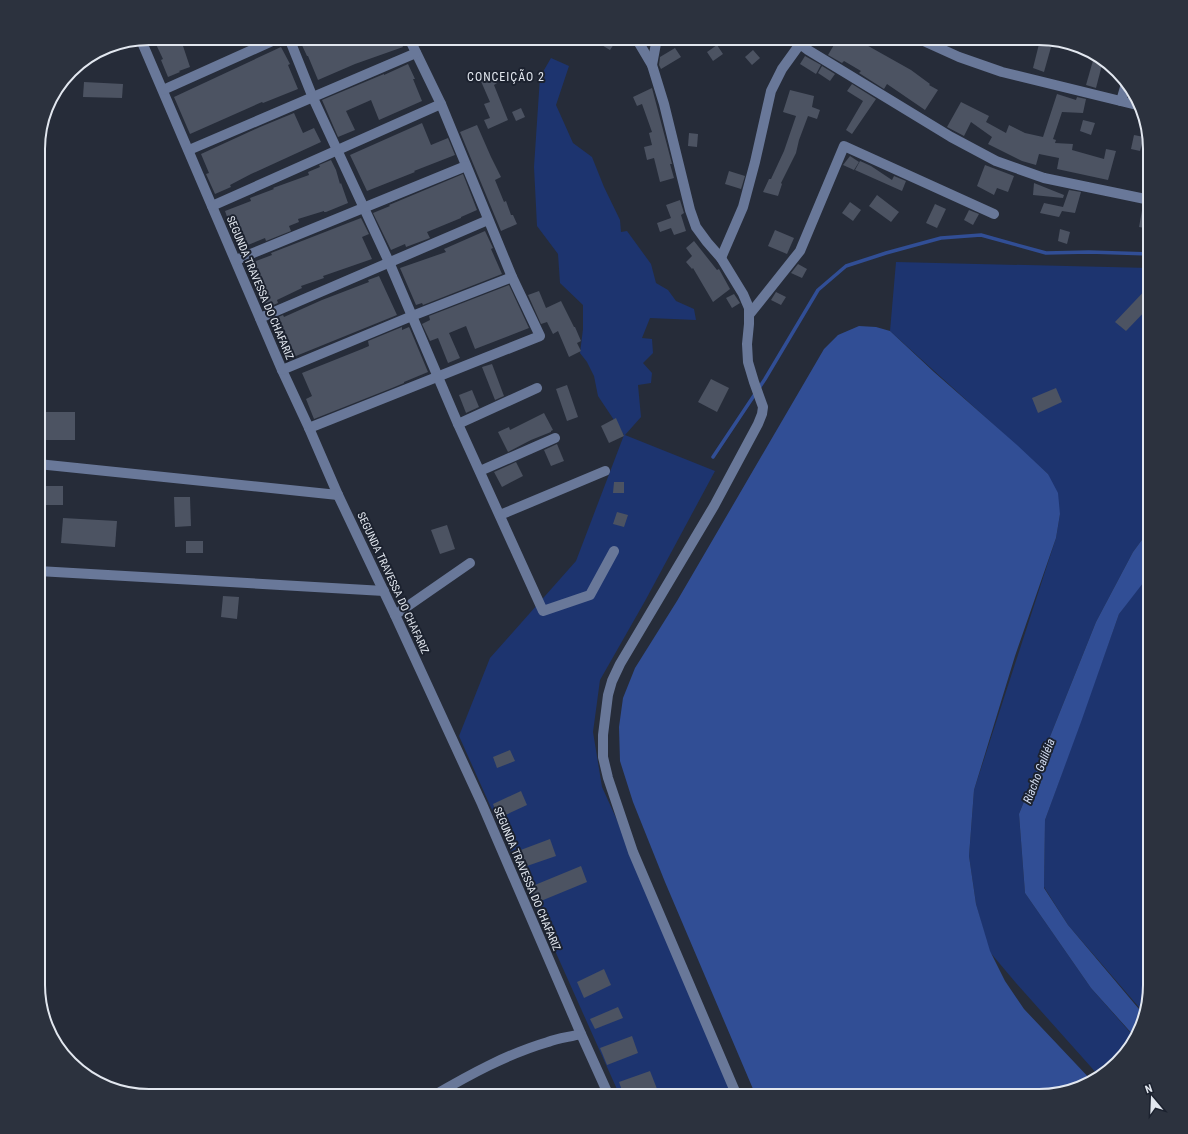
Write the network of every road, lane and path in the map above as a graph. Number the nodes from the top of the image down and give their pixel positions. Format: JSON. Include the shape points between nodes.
{"nodes":[{"id":1,"x":144,"y":45,"type":"edge"},
{"id":2,"x":263,"y":45,"type":"edge"},
{"id":3,"x":292,"y":45,"type":"edge"},
{"id":4,"x":412,"y":45,"type":"edge"},
{"id":5,"x":640,"y":45,"type":"edge"},
{"id":6,"x":656,"y":45,"type":"edge"},
{"id":7,"x":797,"y":45,"type":"edge"},
{"id":8,"x":803,"y":45,"type":"edge"},
{"id":9,"x":932,"y":45,"type":"edge"},
{"id":10,"x":416,"y":53,"type":"junction"},
{"id":11,"x":652,"y":65,"type":"junction"},
{"id":12,"x":163,"y":90,"type":"junction"},
{"id":13,"x":1124,"y":90,"type":"edge"},
{"id":14,"x":313,"y":98,"type":"junction"},
{"id":15,"x":1121,"y":101,"type":"junction"},
{"id":16,"x":441,"y":104,"type":"junction"},
{"id":17,"x":1132,"y":104,"type":"edge"},
{"id":18,"x":189,"y":150,"type":"junction"},
{"id":19,"x":338,"y":150,"type":"junction"},
{"id":20,"x":466,"y":166,"type":"junction"},
{"id":21,"x":1143,"y":199,"type":"edge"},
{"id":22,"x":212,"y":206,"type":"junction"},
{"id":23,"x":364,"y":207,"type":"junction"},
{"id":24,"x":994,"y":214,"type":"dead end"},
{"id":25,"x":488,"y":220,"type":"junction"},
{"id":26,"x":721,"y":258,"type":"junction"},
{"id":27,"x":236,"y":260,"type":"junction"},
{"id":28,"x":389,"y":262,"type":"junction"},
{"id":29,"x":512,"y":277,"type":"junction"},
{"id":30,"x":749,"y":315,"type":"junction"},
{"id":31,"x":412,"y":316,"type":"junction"},
{"id":32,"x":260,"y":318,"type":"junction"},
{"id":33,"x":282,"y":370,"type":"junction"},
{"id":34,"x":439,"y":377,"type":"junction"},
{"id":35,"x":537,"y":388,"type":"dead end"},
{"id":36,"x":458,"y":424,"type":"junction"},
{"id":37,"x":309,"y":428,"type":"junction"},
{"id":38,"x":555,"y":438,"type":"dead end"},
{"id":39,"x":45,"y":465,"type":"edge"},
{"id":40,"x":480,"y":471,"type":"junction"},
{"id":41,"x":606,"y":471,"type":"dead end"},
{"id":42,"x":338,"y":494,"type":"junction"},
{"id":43,"x":500,"y":515,"type":"junction"},
{"id":44,"x":614,"y":551,"type":"dead end"},
{"id":45,"x":470,"y":563,"type":"dead end"},
{"id":46,"x":45,"y":571,"type":"edge"},
{"id":47,"x":384,"y":591,"type":"junction"},
{"id":48,"x":395,"y":615,"type":"junction"},
{"id":49,"x":581,"y":1034,"type":"junction"},
{"id":50,"x":445,"y":1089,"type":"edge"},
{"id":51,"x":606,"y":1089,"type":"edge"},
{"id":52,"x":734,"y":1089,"type":"edge"}],
"edges":[{"from":1,"to":12,"type":"street","name":"SEGUNDA TRAVESSA DO CHAFARIZ"},
{"from":2,"to":12,"type":"street"},
{"from":3,"to":14,"type":"street"},
{"from":4,"to":10,"type":"street"},
{"from":5,"to":11,"type":"street"},
{"from":6,"to":11,"type":"street"},
{"from":7,"to":26,"type":"street","via":[[771,91],[756,162],[743,207]]},
{"from":8,"to":21,"type":"street","via":[[951,137],[996,161],[1044,178]]},
{"from":9,"to":15,"type":"street","via":[[1002,72]]},
{"from":10,"to":14,"type":"street"},
{"from":10,"to":16,"type":"street"},
{"from":11,"to":26,"type":"street","via":[[696,227]]},
{"from":12,"to":18,"type":"street","name":"SEGUNDA TRAVESSA DO CHAFARIZ"},
{"from":13,"to":15,"type":"street"},
{"from":14,"to":18,"type":"street"},
{"from":14,"to":19,"type":"street"},
{"from":15,"to":17,"type":"street"},
{"from":16,"to":19,"type":"street"},
{"from":16,"to":20,"type":"street"},
{"from":18,"to":22,"type":"street","name":"SEGUNDA TRAVESSA DO CHAFARIZ"},
{"from":19,"to":22,"type":"street"},
{"from":19,"to":23,"type":"street"},
{"from":20,"to":23,"type":"street"},
{"from":20,"to":25,"type":"street"},
{"from":22,"to":27,"type":"street","name":"SEGUNDA TRAVESSA DO CHAFARIZ"},
{"from":23,"to":27,"type":"street"},
{"from":23,"to":28,"type":"street"},
{"from":24,"to":30,"type":"street","via":[[844,146],[800,251]]},
{"from":25,"to":28,"type":"street"},
{"from":25,"to":29,"type":"street"},
{"from":26,"to":30,"type":"street","via":[[743,294]]},
{"from":27,"to":32,"type":"street","name":"SEGUNDA TRAVESSA DO CHAFARIZ"},
{"from":28,"to":31,"type":"street"},
{"from":28,"to":32,"type":"street"},
{"from":29,"to":31,"type":"street"},
{"from":29,"to":34,"type":"street","via":[[540,336]]},
{"from":30,"to":52,"type":"street","via":[[748,362],[763,406],[762,414],[714,506],[612,680],[602,735],[603,757],[608,778],[633,852]]},
{"from":31,"to":33,"type":"street"},
{"from":31,"to":34,"type":"street"},
{"from":32,"to":33,"type":"street","name":"SEGUNDA TRAVESSA DO CHAFARIZ"},
{"from":33,"to":37,"type":"street","name":"SEGUNDA TRAVESSA DO CHAFARIZ"},
{"from":34,"to":36,"type":"street"},
{"from":34,"to":37,"type":"street"},
{"from":35,"to":36,"type":"street"},
{"from":36,"to":40,"type":"street"},
{"from":37,"to":42,"type":"street","name":"SEGUNDA TRAVESSA DO CHAFARIZ"},
{"from":38,"to":40,"type":"street"},
{"from":39,"to":42,"type":"street"},
{"from":40,"to":43,"type":"street"},
{"from":41,"to":43,"type":"street"},
{"from":42,"to":47,"type":"street","name":"SEGUNDA TRAVESSA DO CHAFARIZ"},
{"from":43,"to":44,"type":"street","via":[[543,611],[590,595]]},
{"from":45,"to":48,"type":"street"},
{"from":46,"to":47,"type":"street"},
{"from":47,"to":48,"type":"street","name":"SEGUNDA TRAVESSA DO CHAFARIZ"},
{"from":48,"to":49,"type":"street","name":"SEGUNDA TRAVESSA DO CHAFARIZ","via":[[482,804]]},
{"from":49,"to":50,"type":"street","via":[[509,1056]]},
{"from":49,"to":51,"type":"street","name":"SEGUNDA TRAVESSA DO CHAFARIZ"}]}
